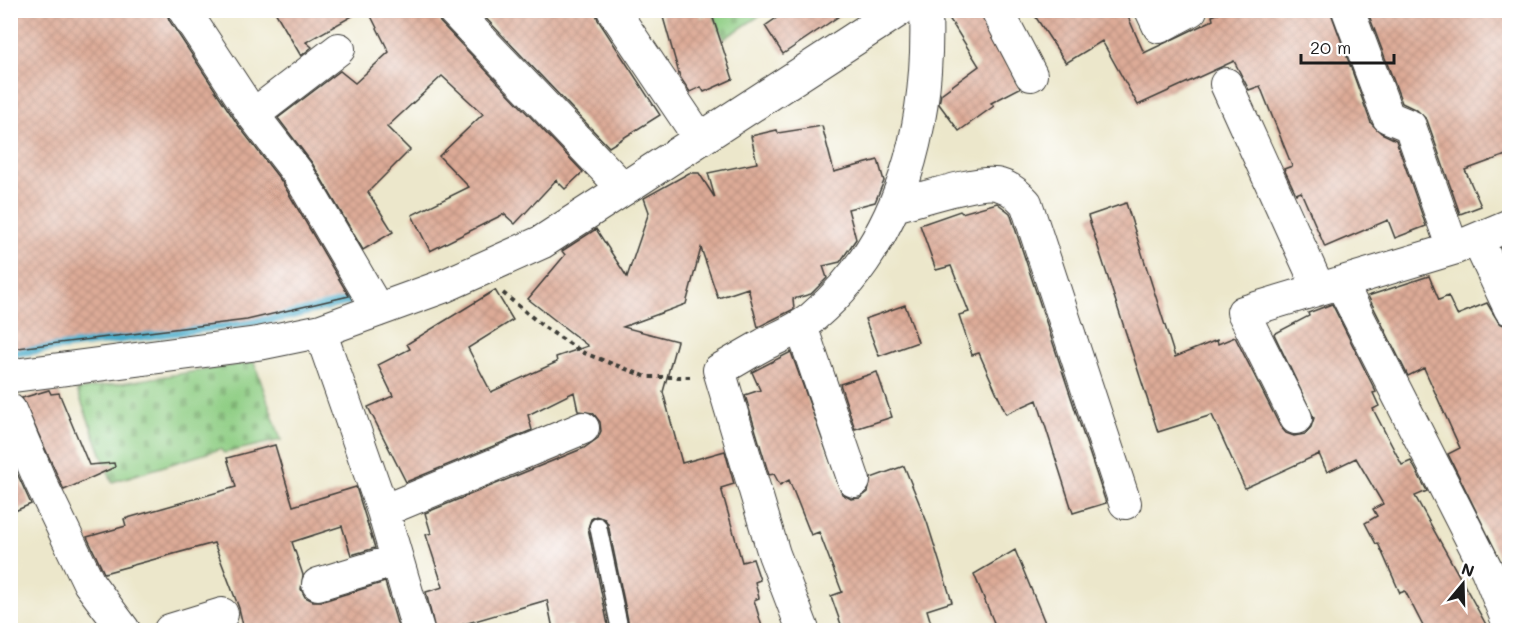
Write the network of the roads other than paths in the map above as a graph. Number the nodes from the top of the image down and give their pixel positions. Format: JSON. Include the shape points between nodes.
{"nodes":[{"id":1,"x":184,"y":10,"type":"edge"},
{"id":2,"x":453,"y":10,"type":"edge"},
{"id":3,"x":613,"y":10,"type":"edge"},
{"id":4,"x":899,"y":10,"type":"edge"},
{"id":5,"x":926,"y":10,"type":"edge"},
{"id":6,"x":997,"y":10,"type":"edge"},
{"id":7,"x":1151,"y":10,"type":"edge"},
{"id":8,"x":1191,"y":10,"type":"edge"},
{"id":9,"x":1348,"y":10,"type":"edge"},
{"id":10,"x":339,"y":49,"type":"dead end"},
{"id":11,"x":1031,"y":75,"type":"dead end"},
{"id":12,"x":1226,"y":84,"type":"dead end"},
{"id":13,"x":254,"y":115,"type":"junction"},
{"id":14,"x":700,"y":139,"type":"junction"},
{"id":15,"x":624,"y":189,"type":"junction"},
{"id":16,"x":894,"y":206,"type":"junction"},
{"id":17,"x":1509,"y":225,"type":"edge"},
{"id":18,"x":1465,"y":244,"type":"junction"},
{"id":19,"x":1330,"y":286,"type":"junction"},
{"id":20,"x":1509,"y":309,"type":"edge"},
{"id":21,"x":378,"y":310,"type":"junction"},
{"id":22,"x":801,"y":326,"type":"junction"},
{"id":23,"x":320,"y":331,"type":"junction"},
{"id":24,"x":10,"y":376,"type":"edge"},
{"id":25,"x":10,"y":410,"type":"edge"},
{"id":26,"x":1296,"y":418,"type":"dead end"},
{"id":27,"x":583,"y":428,"type":"dead end"},
{"id":28,"x":854,"y":481,"type":"dead end"},
{"id":29,"x":1125,"y":503,"type":"dead end"},
{"id":30,"x":383,"y":511,"type":"junction"},
{"id":31,"x":598,"y":526,"type":"dead end"},
{"id":32,"x":397,"y":560,"type":"junction"},
{"id":33,"x":1498,"y":567,"type":"edge"},
{"id":34,"x":318,"y":584,"type":"dead end"},
{"id":35,"x":222,"y":614,"type":"dead end"},
{"id":36,"x":1509,"y":627,"type":"edge"},
{"id":37,"x":124,"y":630,"type":"edge"},
{"id":38,"x":170,"y":630,"type":"edge"},
{"id":39,"x":418,"y":630,"type":"edge"},
{"id":40,"x":620,"y":630,"type":"edge"},
{"id":41,"x":803,"y":630,"type":"edge"}],
"edges":[{"from":1,"to":13,"type":"street"},
{"from":2,"to":15,"type":"street"},
{"from":3,"to":14,"type":"street"},
{"from":4,"to":14,"type":"street"},
{"from":5,"to":16,"type":"street","via":[[928,50],[921,119]]},
{"from":6,"to":11,"type":"street"},
{"from":7,"to":8,"type":"street","via":[[1159,27]]},
{"from":9,"to":18,"type":"street","via":[[1388,117],[1410,126]]},
{"from":10,"to":13,"type":"street"},
{"from":12,"to":19,"type":"street"},
{"from":13,"to":21,"type":"street","via":[[297,172]]},
{"from":14,"to":15,"type":"street"},
{"from":15,"to":21,"type":"street","via":[[542,242]]},
{"from":16,"to":22,"type":"street","via":[[886,226],[845,286]]},
{"from":16,"to":29,"type":"street","via":[[978,184],[998,184],[1026,203],[1070,370]]},
{"from":17,"to":18,"type":"street"},
{"from":18,"to":19,"type":"street"},
{"from":18,"to":20,"type":"street"},
{"from":19,"to":26,"type":"street","via":[[1243,312]]},
{"from":19,"to":33,"type":"street"},
{"from":21,"to":23,"type":"street"},
{"from":22,"to":28,"type":"street"},
{"from":22,"to":41,"type":"street","via":[[719,370],[774,554]]},
{"from":23,"to":24,"type":"street","via":[[261,343]]},
{"from":23,"to":30,"type":"street"},
{"from":25,"to":37,"type":"street","via":[[89,583]]},
{"from":27,"to":30,"type":"street"},
{"from":30,"to":32,"type":"street"},
{"from":31,"to":40,"type":"lane"},
{"from":32,"to":34,"type":"street"},
{"from":32,"to":39,"type":"street"},
{"from":33,"to":36,"type":"street"},
{"from":35,"to":38,"type":"street"}]}
